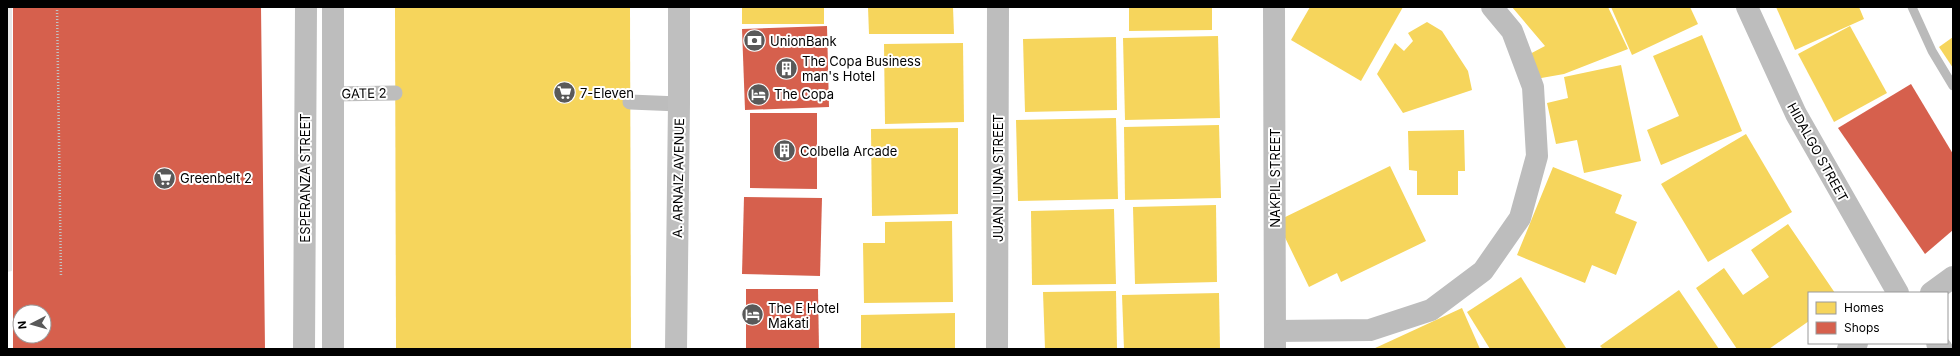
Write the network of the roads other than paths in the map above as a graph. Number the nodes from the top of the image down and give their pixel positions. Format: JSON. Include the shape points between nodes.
{"nodes":[{"id":1,"x":306,"y":7,"type":"edge"},
{"id":2,"x":333,"y":7,"type":"edge"},
{"id":3,"x":679,"y":7,"type":"edge"},
{"id":4,"x":998,"y":7,"type":"edge"},
{"id":5,"x":1274,"y":7,"type":"edge"},
{"id":6,"x":1492,"y":7,"type":"edge"},
{"id":7,"x":1747,"y":7,"type":"edge"},
{"id":8,"x":395,"y":93,"type":"dead end"},
{"id":9,"x":333,"y":94,"type":"junction"},
{"id":10,"x":630,"y":102,"type":"dead end"},
{"id":11,"x":679,"y":104,"type":"junction"},
{"id":12,"x":1953,"y":277,"type":"edge"},
{"id":13,"x":1897,"y":292,"type":"edge"},
{"id":14,"x":1932,"y":292,"type":"edge"},
{"id":15,"x":1275,"y":340,"type":"edge"},
{"id":16,"x":304,"y":349,"type":"edge"},
{"id":17,"x":333,"y":349,"type":"edge"},
{"id":18,"x":676,"y":349,"type":"edge"},
{"id":19,"x":997,"y":349,"type":"edge"}],
"edges":[{"from":1,"to":16,"type":"street","name":"ESPERANZA STREET"},
{"from":2,"to":9,"type":"street"},
{"from":3,"to":11,"type":"main road","name":"A. ARNAIZ AVENUE"},
{"from":4,"to":19,"type":"street","name":"JUAN LUNA STREET"},
{"from":5,"to":15,"type":"street","name":"NAKPIL STREET"},
{"from":6,"to":15,"type":"street","via":[[1512,31],[1533,87],[1537,156],[1520,218],[1483,271],[1432,310],[1370,330]]},
{"from":7,"to":13,"type":"street","name":"HIDALGO STREET","via":[[1796,114]]},
{"from":8,"to":9,"type":"lane","name":"GATE 2"},
{"from":9,"to":17,"type":"street"},
{"from":10,"to":11,"type":"lane"},
{"from":11,"to":18,"type":"main road","name":"A. ARNAIZ AVENUE"},
{"from":12,"to":14,"type":"street"}]}
